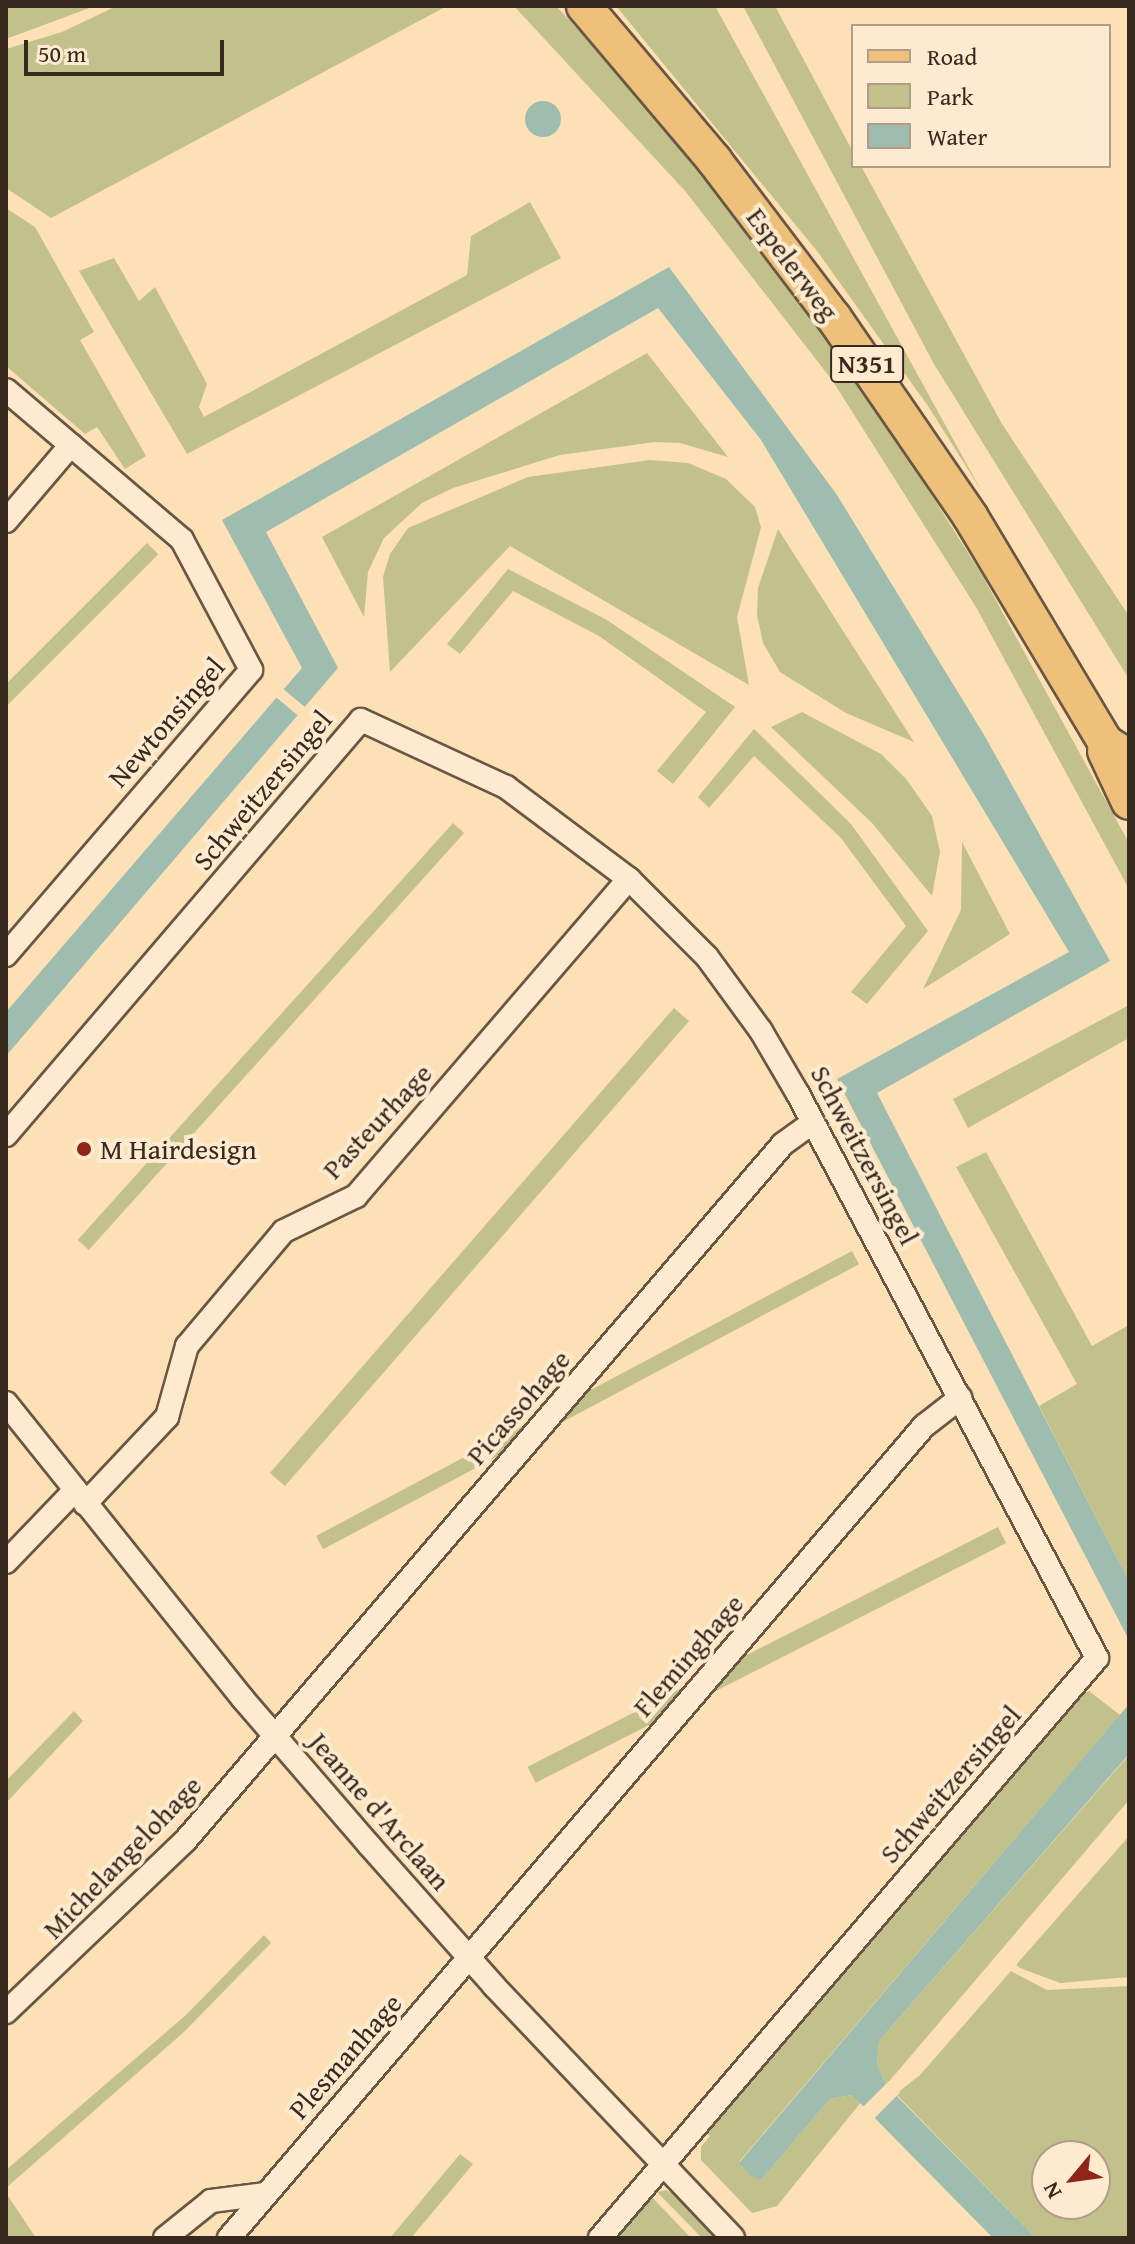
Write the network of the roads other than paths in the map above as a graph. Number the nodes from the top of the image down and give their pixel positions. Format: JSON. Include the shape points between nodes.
{"nodes":[{"id":1,"x":584,"y":6,"type":"edge"},
{"id":2,"x":6,"y":390,"type":"edge"},
{"id":3,"x":71,"y":445,"type":"junction"},
{"id":4,"x":6,"y":521,"type":"edge"},
{"id":5,"x":1105,"y":742,"type":"junction"},
{"id":6,"x":1129,"y":768,"type":"edge"},
{"id":7,"x":1129,"y":802,"type":"edge"},
{"id":8,"x":629,"y":879,"type":"junction"},
{"id":9,"x":6,"y":955,"type":"edge"},
{"id":10,"x":813,"y":1122,"type":"junction"},
{"id":11,"x":6,"y":1135,"type":"edge"},
{"id":12,"x":960,"y":1398,"type":"junction"},
{"id":13,"x":6,"y":1403,"type":"edge"},
{"id":14,"x":80,"y":1498,"type":"junction"},
{"id":15,"x":6,"y":1562,"type":"edge"},
{"id":16,"x":276,"y":1738,"type":"junction"},
{"id":17,"x":468,"y":1958,"type":"junction"},
{"id":18,"x":6,"y":2012,"type":"edge"},
{"id":19,"x":662,"y":2166,"type":"junction"},
{"id":20,"x":266,"y":2194,"type":"junction"},
{"id":21,"x":165,"y":2238,"type":"edge"},
{"id":22,"x":229,"y":2238,"type":"edge"},
{"id":23,"x":600,"y":2238,"type":"edge"},
{"id":24,"x":733,"y":2238,"type":"edge"}],
"edges":[{"from":1,"to":5,"type":"main road","name":"Espelerweg","number":"N351","via":[[773,235],[883,387],[978,528]]},
{"from":2,"to":3,"type":"street","name":"Newtonsingel"},
{"from":3,"to":4,"type":"street"},
{"from":3,"to":9,"type":"street","name":"Newtonsingel","via":[[182,540],[251,670]]},
{"from":5,"to":6,"type":"main road","name":"Espelerweg","number":"N351","via":[[1119,751]]},
{"from":5,"to":7,"type":"main road","name":"Espelerweg","number":"N351","via":[[1105,758]]},
{"from":8,"to":10,"type":"street","name":"Schweitzersingel","via":[[727,983]]},
{"from":8,"to":11,"type":"street","name":"Schweitzersingel","via":[[506,787],[361,720]]},
{"from":8,"to":14,"type":"street","name":"Pasteurhage","via":[[360,1192],[284,1231],[187,1346],[167,1417]]},
{"from":10,"to":12,"type":"street","name":"Schweitzersingel"},
{"from":10,"to":16,"type":"street","name":"Picassohage","via":[[783,1144]]},
{"from":12,"to":17,"type":"street","name":"Fleminghage","via":[[924,1426]]},
{"from":12,"to":19,"type":"street","name":"Schweitzersingel","via":[[1097,1658]]},
{"from":13,"to":14,"type":"street","name":"Jeanne d'Arclaan"},
{"from":14,"to":15,"type":"street","name":"Pasteurhage"},
{"from":14,"to":16,"type":"street","name":"Jeanne d'Arclaan"},
{"from":16,"to":17,"type":"street","name":"Jeanne d'Arclaan"},
{"from":16,"to":18,"type":"street","name":"Michelangelohage","via":[[136,1891]]},
{"from":17,"to":19,"type":"street","name":"Jeanne d'Arclaan"},
{"from":17,"to":20,"type":"street","name":"Plesmanhage"},
{"from":19,"to":23,"type":"street"},
{"from":19,"to":24,"type":"street","name":"Jeanne d'Arclaan"},
{"from":20,"to":21,"type":"street","via":[[211,2201]]},
{"from":20,"to":22,"type":"street","name":"Plesmanhage"}]}
